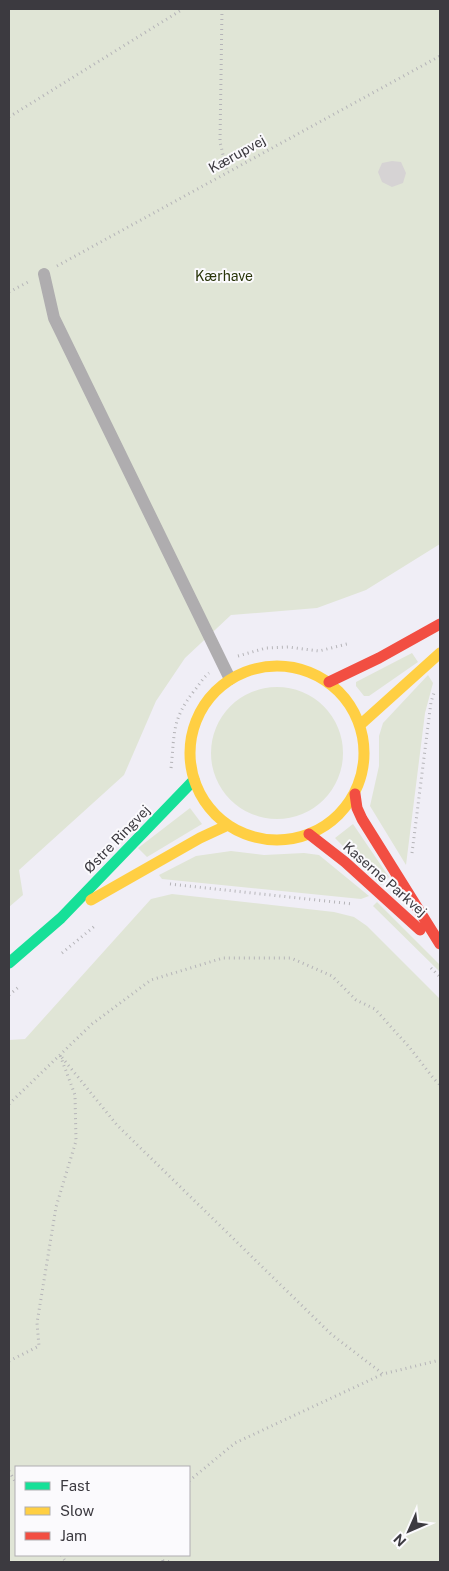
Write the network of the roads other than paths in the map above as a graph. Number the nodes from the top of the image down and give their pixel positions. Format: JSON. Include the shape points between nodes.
{"nodes":[{"id":1,"x":44,"y":274,"type":"road end"},
{"id":2,"x":440,"y":624,"type":"edge"},
{"id":3,"x":440,"y":653,"type":"edge"},
{"id":4,"x":230,"y":679,"type":"junction"},
{"id":5,"x":329,"y":682,"type":"junction"},
{"id":6,"x":360,"y":725,"type":"junction"},
{"id":7,"x":194,"y":780,"type":"junction"},
{"id":8,"x":355,"y":794,"type":"junction"},
{"id":9,"x":228,"y":825,"type":"junction"},
{"id":10,"x":309,"y":834,"type":"junction"},
{"id":11,"x":61,"y":918,"type":"junction"},
{"id":12,"x":440,"y":946,"type":"edge"},
{"id":13,"x":9,"y":962,"type":"edge"}],
"edges":[{"from":1,"to":4,"type":"lane","via":[[54,318]]},
{"from":2,"to":5,"type":"main road"},
{"from":3,"to":6,"type":"main road"},
{"from":4,"to":5,"type":"main road","via":[[249,670],[291,666]]},
{"from":4,"to":7,"type":"main road","via":[[212,695],[195,723],[190,747]]},
{"from":5,"to":6,"type":"main road","via":[[353,709]]},
{"from":6,"to":8,"type":"main road","via":[[364,766]]},
{"from":7,"to":9,"type":"main road","via":[[207,805]]},
{"from":7,"to":11,"type":"main road","name":"Østre Ringvej"},
{"from":8,"to":10,"type":"main road","via":[[336,818]]},
{"from":8,"to":12,"type":"main road","name":"Kaserne Parkvej","via":[[362,819]]},
{"from":9,"to":10,"type":"main road","via":[[266,840],[287,840]]},
{"from":9,"to":11,"type":"main road","name":"Østre Ringvej"},
{"from":10,"to":12,"type":"main road","name":"Kaserne Parkvej"},
{"from":11,"to":13,"type":"main road","name":"Østre Ringvej"}]}
